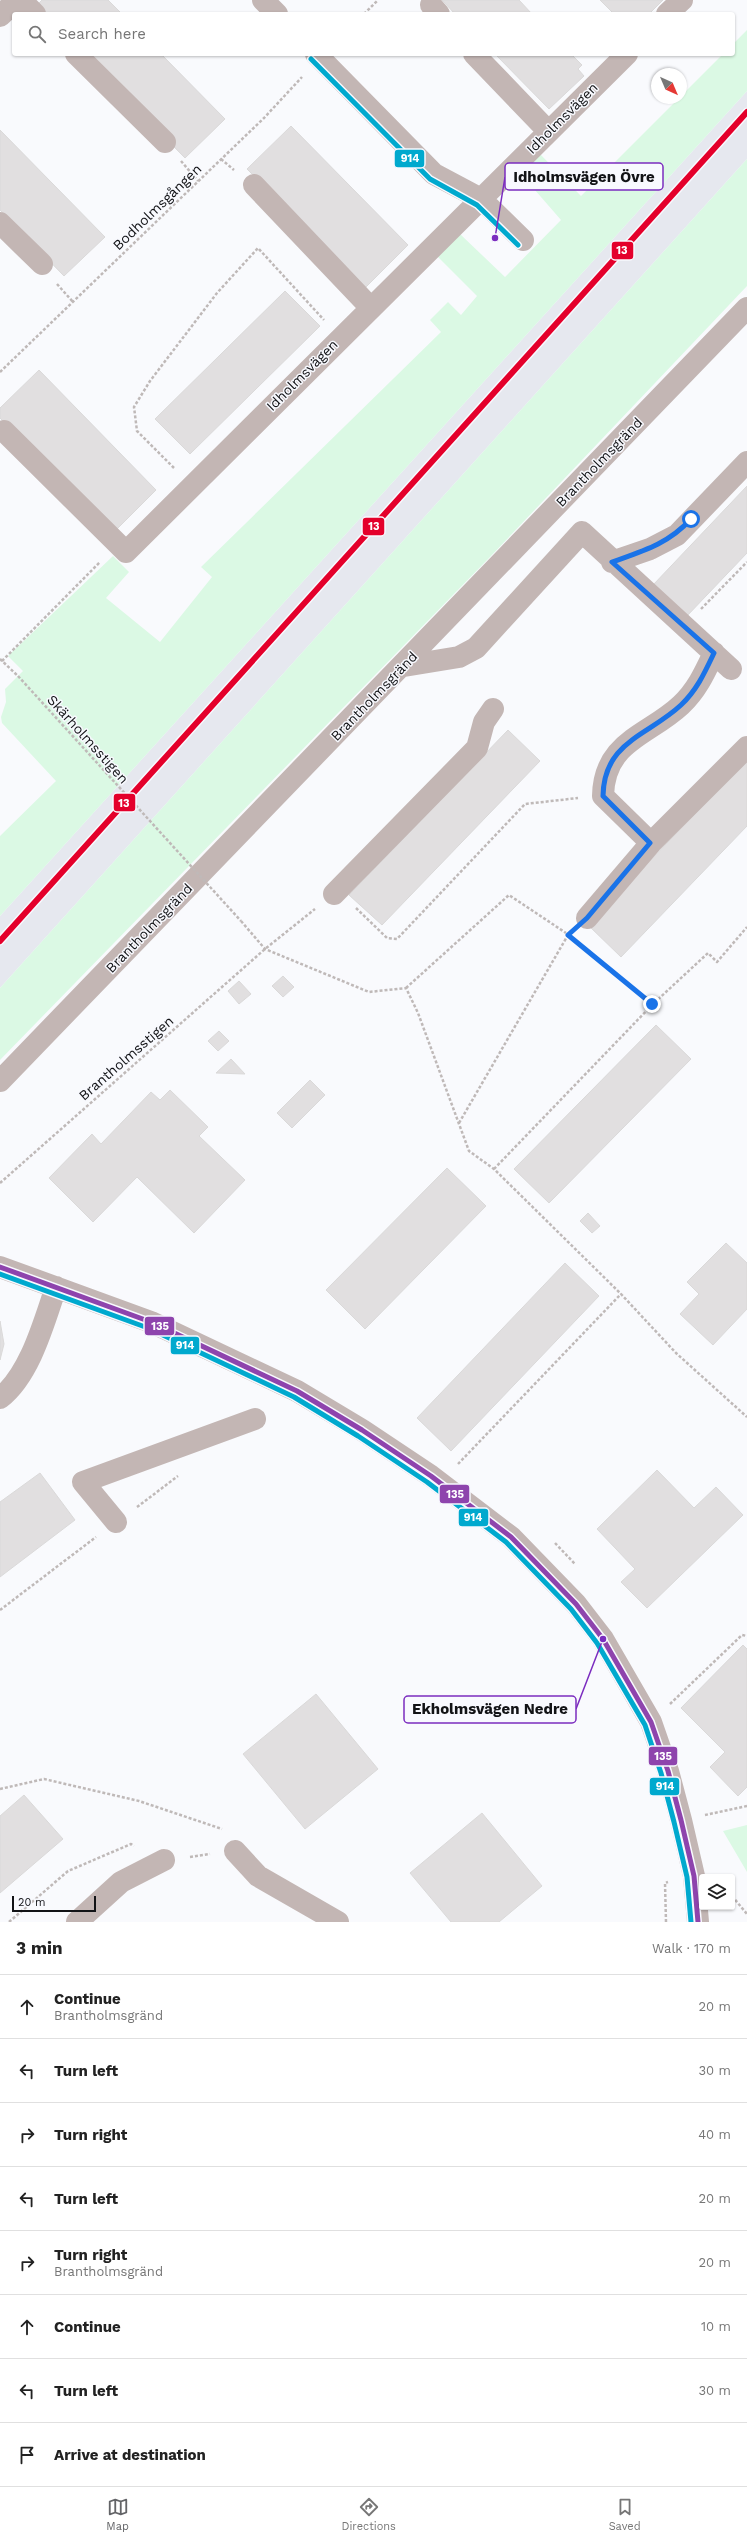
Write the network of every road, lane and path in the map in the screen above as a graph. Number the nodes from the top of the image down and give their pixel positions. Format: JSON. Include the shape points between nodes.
{"nodes":[{"id":1,"x":16,"y":0,"type":"edge"},
{"id":2,"x":21,"y":0,"type":"edge"},
{"id":3,"x":263,"y":0,"type":"edge"},
{"id":4,"x":378,"y":0,"type":"edge"},
{"id":5,"x":682,"y":0,"type":"edge"},
{"id":6,"x":34,"y":12,"type":"edge"},
{"id":7,"x":275,"y":12,"type":"edge"},
{"id":8,"x":366,"y":12,"type":"edge"},
{"id":9,"x":670,"y":12,"type":"edge"},
{"id":10,"x":0,"y":16,"type":"edge"},
{"id":11,"x":78,"y":56,"type":"edge"},
{"id":12,"x":318,"y":56,"type":"edge"},
{"id":13,"x":476,"y":56,"type":"edge"},
{"id":14,"x":625,"y":56,"type":"edge"},
{"id":15,"x":548,"y":131,"type":"junction"},
{"id":16,"x":165,"y":142,"type":"dead end"},
{"id":17,"x":254,"y":185,"type":"dead end"},
{"id":18,"x":480,"y":199,"type":"junction"},
{"id":19,"x":0,"y":223,"type":"edge"},
{"id":20,"x":523,"y":240,"type":"dead end"},
{"id":21,"x":42,"y":264,"type":"dead end"},
{"id":22,"x":370,"y":307,"type":"junction"},
{"id":23,"x":747,"y":308,"type":"edge"},
{"id":24,"x":326,"y":322,"type":"dead end"},
{"id":25,"x":1,"y":371,"type":"edge"},
{"id":26,"x":4,"y":431,"type":"dead end"},
{"id":27,"x":747,"y":462,"type":"edge"},
{"id":28,"x":176,"y":470,"type":"dead end"},
{"id":29,"x":122,"y":548,"type":"junction"},
{"id":30,"x":612,"y":562,"type":"junction"},
{"id":31,"x":747,"y":562,"type":"edge"},
{"id":32,"x":696,"y":614,"type":"dead end"},
{"id":33,"x":714,"y":653,"type":"junction"},
{"id":34,"x":1,"y":660,"type":"edge"},
{"id":35,"x":404,"y":666,"type":"junction"},
{"id":36,"x":731,"y":669,"type":"dead end"},
{"id":37,"x":493,"y":709,"type":"dead end"},
{"id":38,"x":747,"y":747,"type":"edge"},
{"id":39,"x":603,"y":796,"type":"junction"},
{"id":40,"x":650,"y":843,"type":"junction"},
{"id":41,"x":334,"y":894,"type":"junction"},
{"id":42,"x":587,"y":918,"type":"joint"},
{"id":43,"x":747,"y":928,"type":"edge"},
{"id":44,"x":568,"y":935,"type":"junction"},
{"id":45,"x":265,"y":949,"type":"junction"},
{"id":46,"x":406,"y":988,"type":"junction"},
{"id":47,"x":652,"y":1004,"type":"junction"},
{"id":48,"x":0,"y":1081,"type":"edge"},
{"id":49,"x":459,"y":1123,"type":"junction"},
{"id":50,"x":494,"y":1169,"type":"junction"},
{"id":51,"x":0,"y":1183,"type":"edge"},
{"id":52,"x":0,"y":1267,"type":"edge"},
{"id":53,"x":56,"y":1287,"type":"junction"},
{"id":54,"x":621,"y":1294,"type":"junction"},
{"id":55,"x":0,"y":1398,"type":"edge"},
{"id":56,"x":747,"y":1418,"type":"edge"},
{"id":57,"x":255,"y":1419,"type":"dead end"},
{"id":58,"x":458,"y":1464,"type":"dead end"},
{"id":59,"x":180,"y":1475,"type":"dead end"},
{"id":60,"x":116,"y":1522,"type":"junction"},
{"id":61,"x":0,"y":1610,"type":"edge"},
{"id":62,"x":747,"y":1636,"type":"edge"},
{"id":63,"x":651,"y":1722,"type":"junction"},
{"id":64,"x":0,"y":1789,"type":"edge"},
{"id":65,"x":747,"y":1806,"type":"edge"},
{"id":66,"x":681,"y":1820,"type":"junction"},
{"id":67,"x":235,"y":1851,"type":"joint"},
{"id":68,"x":164,"y":1860,"type":"dead end"},
{"id":69,"x":735,"y":1900,"type":"edge"},
{"id":70,"x":747,"y":1914,"type":"edge"},
{"id":71,"x":77,"y":1922,"type":"edge"},
{"id":72,"x":338,"y":1922,"type":"edge"},
{"id":73,"x":698,"y":1922,"type":"edge"}],
"edges":[{"from":1,"to":10,"type":"street"},
{"from":2,"to":6,"type":"street"},
{"from":3,"to":7,"type":"street"},
{"from":4,"to":8,"type":"path"},
{"from":5,"to":9,"type":"street"},
{"from":11,"to":16,"type":"street"},
{"from":12,"to":18,"type":"street","via":[[434,174]]},
{"from":12,"to":25,"type":"path","name":"Bodholmsgången","via":[[264,118]]},
{"from":13,"to":15,"type":"street"},
{"from":14,"to":15,"type":"street","name":"Idholmsvägen"},
{"from":15,"to":18,"type":"street","name":"Idholmsvägen"},
{"from":17,"to":22,"type":"street"},
{"from":18,"to":20,"type":"street"},
{"from":18,"to":22,"type":"street","name":"Idholmsvägen"},
{"from":19,"to":21,"type":"street"},
{"from":22,"to":29,"type":"street","name":"Idholmsvägen"},
{"from":23,"to":35,"type":"street","name":"Brantholmsgränd"},
{"from":24,"to":28,"type":"path","via":[[258,248],[217,293],[150,381],[134,407],[138,430]]},
{"from":26,"to":29,"type":"street"},
{"from":27,"to":30,"type":"street","via":[[677,535],[650,549]]},
{"from":29,"to":34,"type":"path"},
{"from":30,"to":33,"type":"street"},
{"from":30,"to":35,"type":"street","via":[[582,532],[476,648],[459,657]]},
{"from":31,"to":32,"type":"path"},
{"from":33,"to":36,"type":"street"},
{"from":33,"to":39,"type":"street","via":[[700,684],[681,705],[612,758],[603,778]]},
{"from":34,"to":45,"type":"path","name":"Skärholmsstigen","bridge":true},
{"from":35,"to":48,"type":"street","name":"Brantholmsgränd"},
{"from":37,"to":41,"type":"street","via":[[484,722],[477,748]]},
{"from":38,"to":40,"type":"street"},
{"from":39,"to":40,"type":"street"},
{"from":39,"to":41,"type":"path","via":[[525,804],[397,939],[387,938],[344,896]]},
{"from":40,"to":42,"type":"street"},
{"from":41,"to":45,"type":"path","name":"Brantholmsstigen"},
{"from":42,"to":44,"type":"path"},
{"from":43,"to":47,"type":"path","via":[[718,962],[708,953]]},
{"from":44,"to":46,"type":"path","via":[[509,895]]},
{"from":44,"to":47,"type":"path"},
{"from":44,"to":49,"type":"path"},
{"from":45,"to":46,"type":"path","via":[[369,992]]},
{"from":45,"to":51,"type":"path","name":"Brantholmsstigen"},
{"from":46,"to":49,"type":"path","via":[[418,1013]]},
{"from":47,"to":50,"type":"path"},
{"from":49,"to":50,"type":"path","via":[[470,1151]]},
{"from":50,"to":54,"type":"path"},
{"from":52,"to":53,"type":"street"},
{"from":53,"to":55,"type":"street","via":[[38,1341],[10,1390]]},
{"from":53,"to":63,"type":"street","via":[[152,1322],[297,1391],[431,1476],[511,1538],[576,1604],[603,1639]]},
{"from":54,"to":56,"type":"path","via":[[676,1353]]},
{"from":54,"to":58,"type":"path"},
{"from":57,"to":60,"type":"street","via":[[83,1482]]},
{"from":59,"to":60,"type":"path"},
{"from":60,"to":61,"type":"path"},
{"from":62,"to":63,"type":"path","via":[[742,1635]]},
{"from":63,"to":66,"type":"street"},
{"from":64,"to":67,"type":"path","via":[[44,1779],[139,1801],[238,1834]]},
{"from":65,"to":66,"type":"path"},
{"from":66,"to":73,"type":"street","via":[[694,1876]]},
{"from":67,"to":72,"type":"street","via":[[258,1876]]},
{"from":68,"to":71,"type":"street","via":[[121,1882]]},
{"from":69,"to":70,"type":"path"}]}
